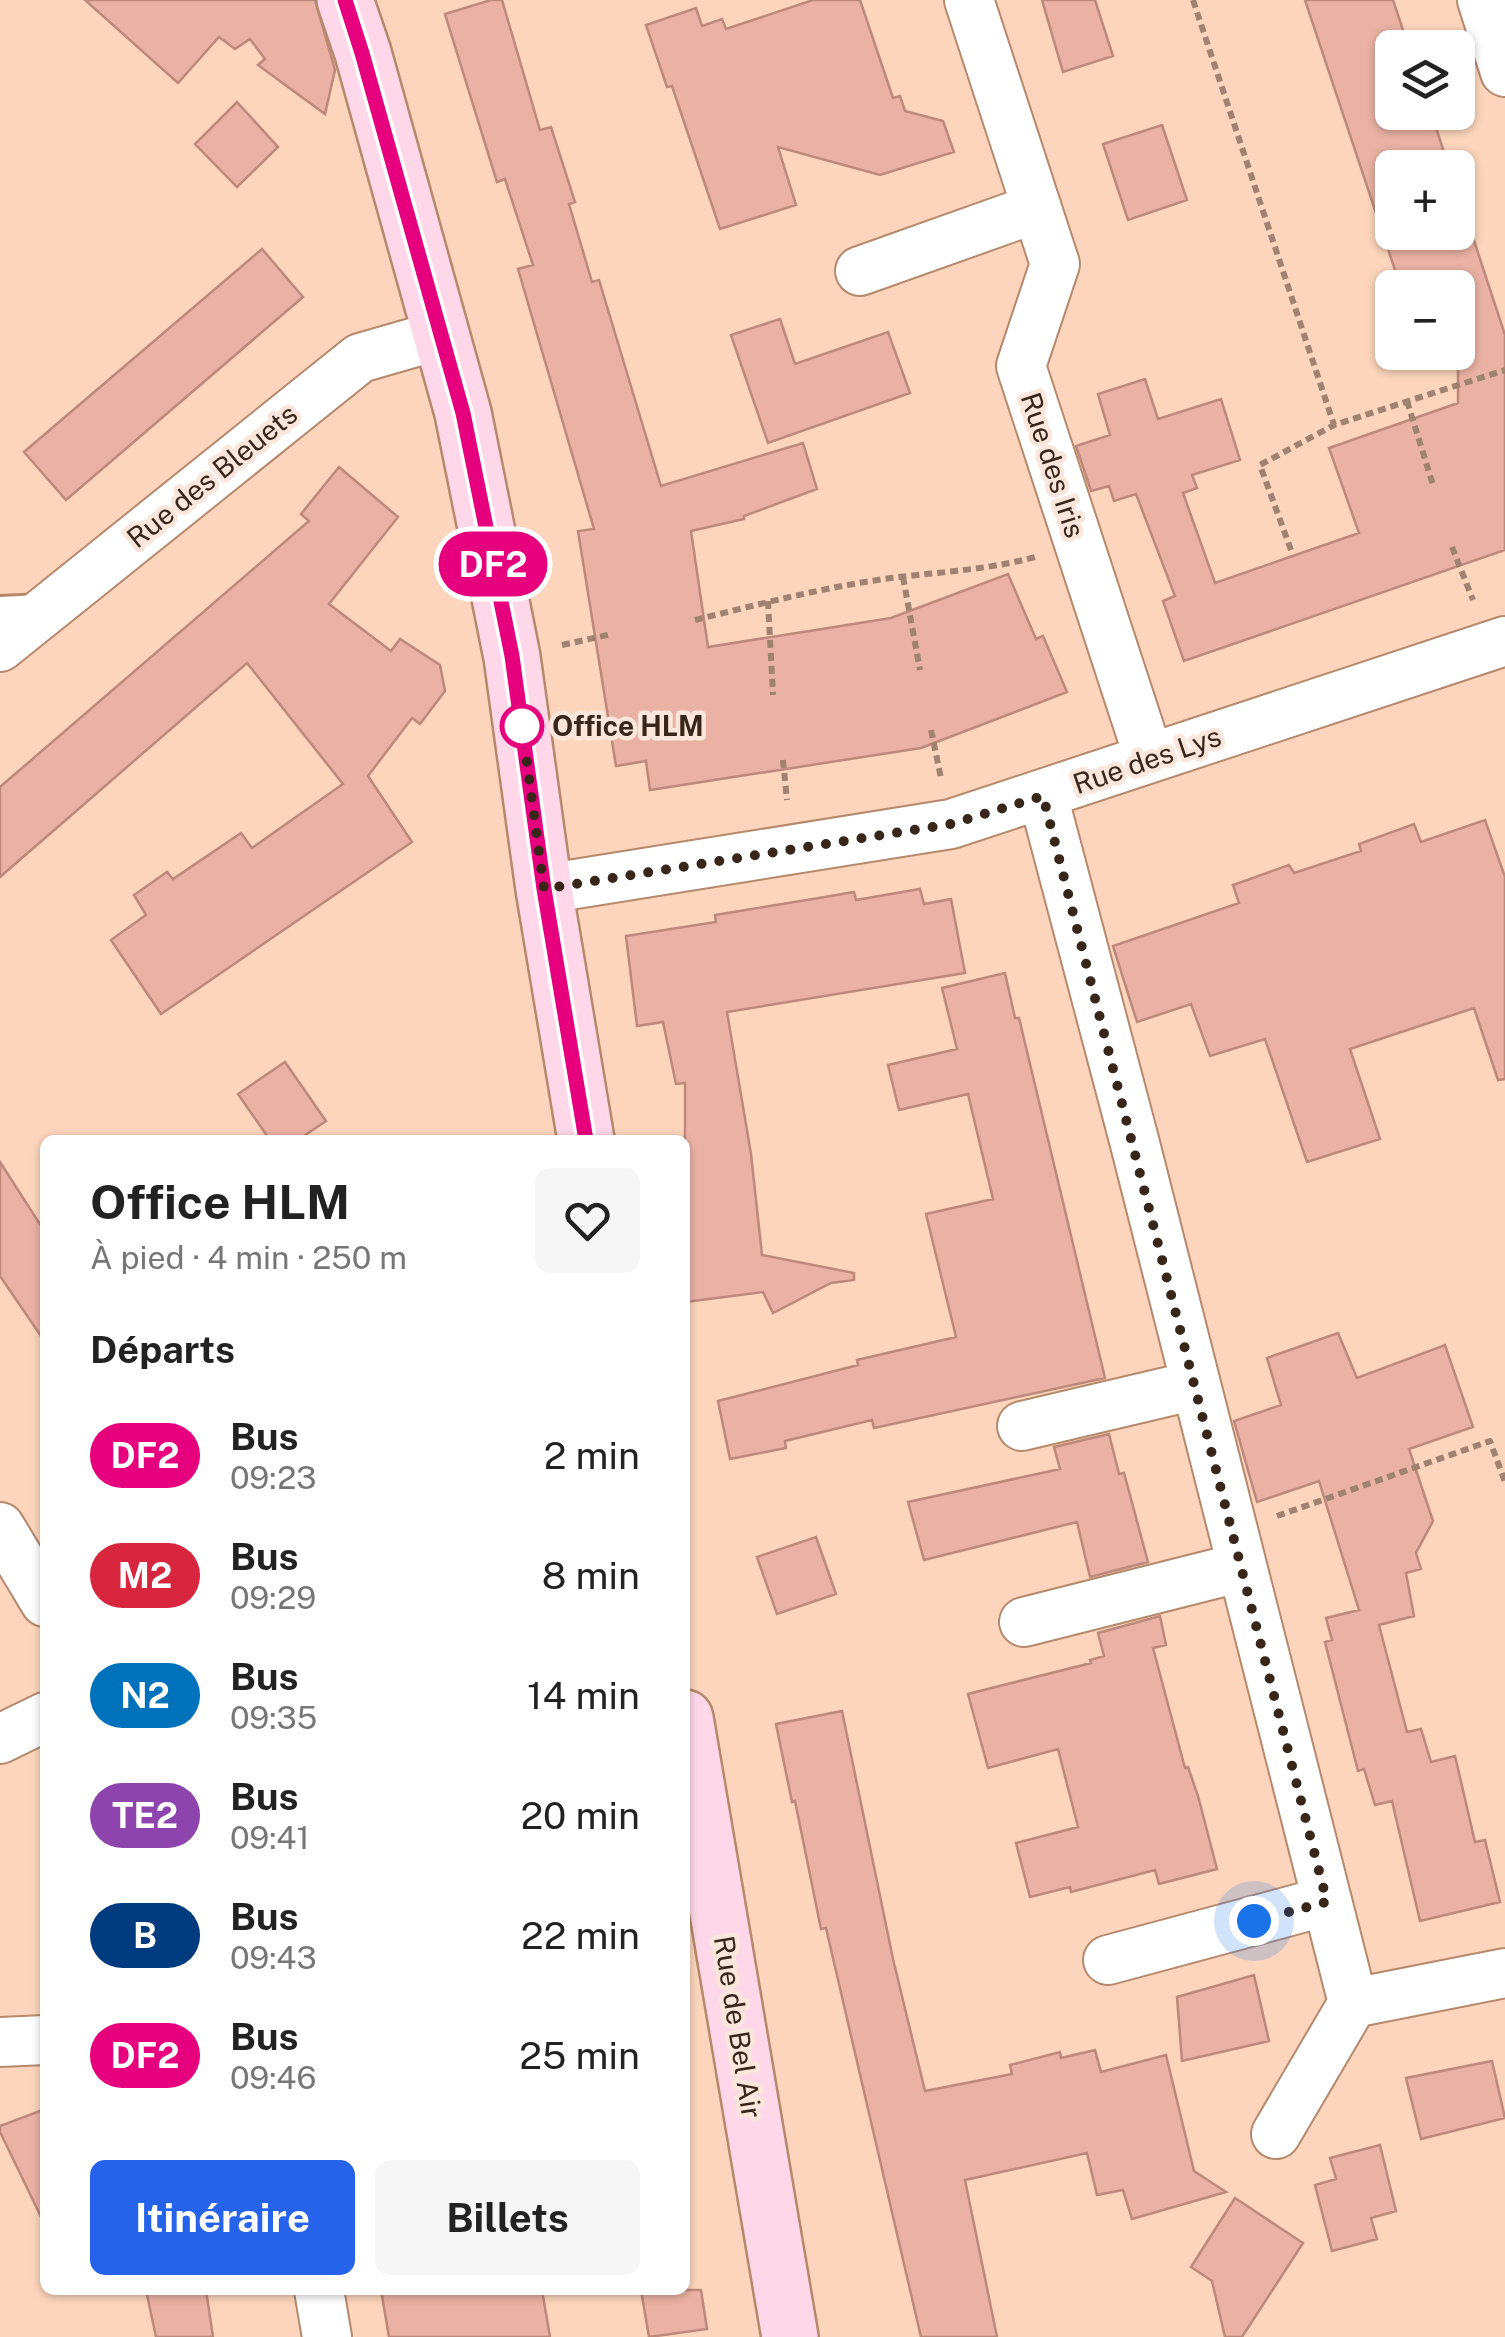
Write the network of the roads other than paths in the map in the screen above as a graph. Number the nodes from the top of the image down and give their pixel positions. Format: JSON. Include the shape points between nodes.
{"nodes":[{"id":1,"x":345,"y":0,"type":"edge"},
{"id":2,"x":969,"y":0,"type":"edge"},
{"id":3,"x":1482,"y":0,"type":"edge"},
{"id":4,"x":1505,"y":72,"type":"edge"},
{"id":5,"x":1036,"y":208,"type":"junction"},
{"id":6,"x":860,"y":271,"type":"dead end"},
{"id":7,"x":440,"y":336,"type":"junction"},
{"id":8,"x":52,"y":605,"type":"junction"},
{"id":9,"x":0,"y":608,"type":"edge"},
{"id":10,"x":0,"y":647,"type":"edge"},
{"id":11,"x":1500,"y":658,"type":"edge"},
{"id":12,"x":1149,"y":758,"type":"junction"},
{"id":13,"x":1043,"y":796,"type":"junction"},
{"id":14,"x":544,"y":889,"type":"junction"},
{"id":15,"x":585,"y":1135,"type":"edge"},
{"id":16,"x":1196,"y":1386,"type":"junction"},
{"id":17,"x":1022,"y":1426,"type":"dead end"},
{"id":18,"x":0,"y":1527,"type":"edge"},
{"id":19,"x":1238,"y":1550,"type":"junction"},
{"id":20,"x":40,"y":1594,"type":"edge"},
{"id":21,"x":1024,"y":1622,"type":"dead end"},
{"id":22,"x":40,"y":1719,"type":"edge"},
{"id":23,"x":0,"y":1739,"type":"edge"},
{"id":24,"x":690,"y":1747,"type":"edge"},
{"id":25,"x":1327,"y":1902,"type":"junction"},
{"id":26,"x":1108,"y":1960,"type":"dead end"},
{"id":27,"x":1505,"y":1974,"type":"edge"},
{"id":28,"x":1352,"y":2003,"type":"junction"},
{"id":29,"x":40,"y":2040,"type":"edge"},
{"id":30,"x":0,"y":2042,"type":"edge"},
{"id":31,"x":1276,"y":2134,"type":"dead end"},
{"id":32,"x":320,"y":2295,"type":"edge"},
{"id":33,"x":328,"y":2337,"type":"edge"},
{"id":34,"x":790,"y":2337,"type":"edge"}],
"edges":[{"from":1,"to":7,"type":"main road"},
{"from":2,"to":5,"type":"street","name":"Rue des Iris"},
{"from":3,"to":4,"type":"street"},
{"from":5,"to":6,"type":"street"},
{"from":5,"to":12,"type":"street","name":"Rue des Iris","via":[[1054,264],[1021,366]]},
{"from":7,"to":8,"type":"street","name":"Rue des Bleuets","via":[[360,358]]},
{"from":7,"to":14,"type":"main road","via":[[463,413],[512,656]]},
{"from":8,"to":9,"type":"lane"},
{"from":8,"to":10,"type":"street","name":"Rue des Bleuets"},
{"from":11,"to":12,"type":"street","name":"Rue des Lys"},
{"from":12,"to":13,"type":"street","name":"Rue des Lys"},
{"from":13,"to":14,"type":"street","name":"Rue des Lys","via":[[951,824]]},
{"from":13,"to":16,"type":"street"},
{"from":14,"to":15,"type":"main road"},
{"from":16,"to":17,"type":"street"},
{"from":16,"to":19,"type":"street"},
{"from":18,"to":20,"type":"street"},
{"from":19,"to":21,"type":"street"},
{"from":19,"to":25,"type":"street"},
{"from":22,"to":23,"type":"street"},
{"from":24,"to":34,"type":"main road","name":"Rue de Bel Air"},
{"from":25,"to":26,"type":"street"},
{"from":25,"to":28,"type":"street"},
{"from":27,"to":28,"type":"street"},
{"from":28,"to":31,"type":"street"},
{"from":29,"to":30,"type":"street"},
{"from":32,"to":33,"type":"street"}]}
